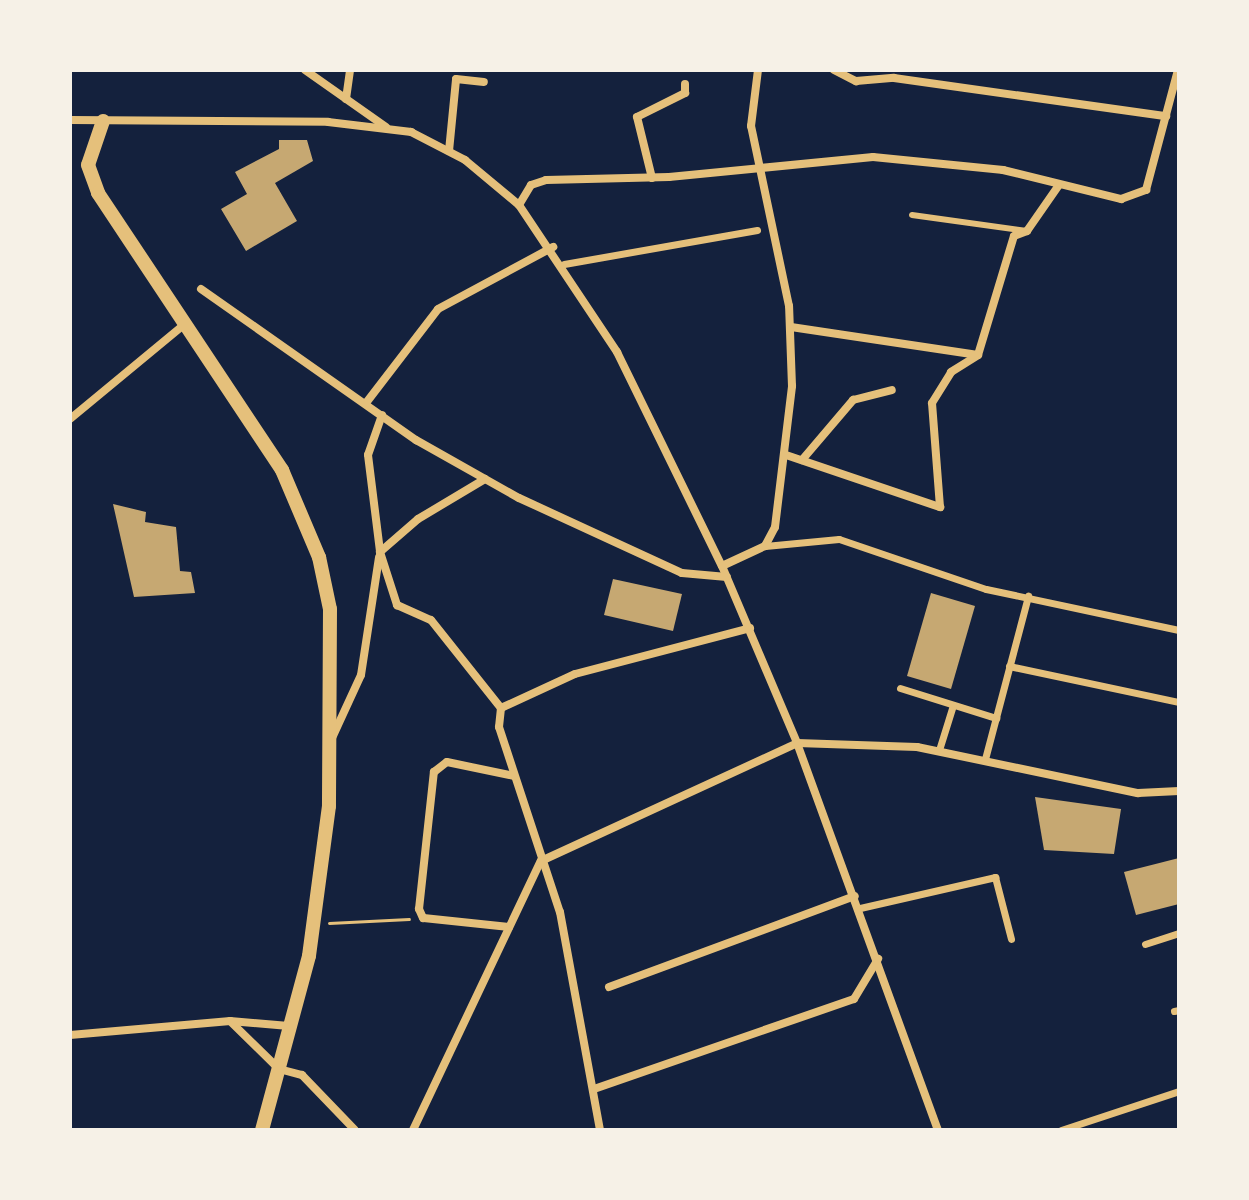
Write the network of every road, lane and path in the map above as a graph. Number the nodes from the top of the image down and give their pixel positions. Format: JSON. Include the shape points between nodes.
{"nodes":[{"id":1,"x":305,"y":70,"type":"edge"},
{"id":2,"x":350,"y":70,"type":"edge"},
{"id":3,"x":758,"y":70,"type":"edge"},
{"id":4,"x":834,"y":70,"type":"edge"},
{"id":5,"x":1178,"y":70,"type":"edge"},
{"id":6,"x":484,"y":82,"type":"dead end"},
{"id":7,"x":685,"y":84,"type":"dead end"},
{"id":8,"x":346,"y":99,"type":"junction"},
{"id":9,"x":1166,"y":116,"type":"junction"},
{"id":10,"x":70,"y":120,"type":"edge"},
{"id":11,"x":103,"y":121,"type":"junction"},
{"id":12,"x":390,"y":129,"type":"junction"},
{"id":13,"x":449,"y":151,"type":"junction"},
{"id":14,"x":759,"y":168,"type":"junction"},
{"id":15,"x":652,"y":178,"type":"junction"},
{"id":16,"x":1059,"y":185,"type":"junction"},
{"id":17,"x":519,"y":205,"type":"junction"},
{"id":18,"x":912,"y":215,"type":"dead end"},
{"id":19,"x":757,"y":230,"type":"dead end"},
{"id":20,"x":1027,"y":231,"type":"junction"},
{"id":21,"x":553,"y":247,"type":"junction"},
{"id":22,"x":564,"y":264,"type":"junction"},
{"id":23,"x":201,"y":289,"type":"dead end"},
{"id":24,"x":186,"y":323,"type":"junction"},
{"id":25,"x":791,"y":327,"type":"junction"},
{"id":26,"x":978,"y":355,"type":"junction"},
{"id":27,"x":892,"y":390,"type":"dead end"},
{"id":28,"x":366,"y":403,"type":"junction"},
{"id":29,"x":382,"y":415,"type":"junction"},
{"id":30,"x":70,"y":419,"type":"edge"},
{"id":31,"x":786,"y":455,"type":"junction"},
{"id":32,"x":802,"y":460,"type":"junction"},
{"id":33,"x":485,"y":479,"type":"junction"},
{"id":34,"x":765,"y":546,"type":"junction"},
{"id":35,"x":380,"y":552,"type":"junction"},
{"id":36,"x":722,"y":566,"type":"junction"},
{"id":37,"x":727,"y":577,"type":"junction"},
{"id":38,"x":1028,"y":596,"type":"junction"},
{"id":39,"x":750,"y":628,"type":"junction"},
{"id":40,"x":1179,"y":630,"type":"edge"},
{"id":41,"x":1009,"y":666,"type":"junction"},
{"id":42,"x":900,"y":688,"type":"dead end"},
{"id":43,"x":1179,"y":702,"type":"edge"},
{"id":44,"x":953,"y":705,"type":"junction"},
{"id":45,"x":501,"y":708,"type":"junction"},
{"id":46,"x":996,"y":718,"type":"junction"},
{"id":47,"x":332,"y":738,"type":"junction"},
{"id":48,"x":797,"y":743,"type":"junction"},
{"id":49,"x":939,"y":750,"type":"junction"},
{"id":50,"x":985,"y":759,"type":"junction"},
{"id":51,"x":514,"y":776,"type":"junction"},
{"id":52,"x":1179,"y":791,"type":"edge"},
{"id":53,"x":541,"y":861,"type":"junction"},
{"id":54,"x":855,"y":896,"type":"junction"},
{"id":55,"x":860,"y":908,"type":"junction"},
{"id":56,"x":423,"y":918,"type":"junction"},
{"id":57,"x":313,"y":922,"type":"junction"},
{"id":58,"x":509,"y":927,"type":"junction"},
{"id":59,"x":1179,"y":933,"type":"edge"},
{"id":60,"x":1011,"y":939,"type":"dead end"},
{"id":61,"x":1145,"y":944,"type":"dead end"},
{"id":62,"x":878,"y":959,"type":"junction"},
{"id":63,"x":609,"y":987,"type":"dead end"},
{"id":64,"x":230,"y":1021,"type":"junction"},
{"id":65,"x":290,"y":1022,"type":"junction"},
{"id":66,"x":70,"y":1035,"type":"edge"},
{"id":67,"x":279,"y":1069,"type":"junction"},
{"id":68,"x":594,"y":1089,"type":"junction"},
{"id":69,"x":1179,"y":1091,"type":"edge"},
{"id":70,"x":1060,"y":1129,"type":"edge"},
{"id":71,"x":262,"y":1130,"type":"edge"},
{"id":72,"x":355,"y":1130,"type":"edge"},
{"id":73,"x":413,"y":1130,"type":"edge"},
{"id":74,"x":600,"y":1130,"type":"edge"},
{"id":75,"x":938,"y":1130,"type":"edge"}],
"edges":[{"from":1,"to":8,"type":"street"},
{"from":2,"to":8,"type":"street"},
{"from":3,"to":14,"type":"street","via":[[751,96]]},
{"from":4,"to":9,"type":"street","via":[[856,81],[894,78]]},
{"from":5,"to":9,"type":"street"},
{"from":6,"to":13,"type":"street","via":[[456,79]]},
{"from":7,"to":15,"type":"street","via":[[685,93],[637,117]]},
{"from":8,"to":12,"type":"street"},
{"from":9,"to":16,"type":"street","via":[[1146,190],[1121,199]]},
{"from":10,"to":11,"type":"street"},
{"from":11,"to":12,"type":"street","via":[[328,122]]},
{"from":11,"to":24,"type":"street","via":[[88,165],[98,193]]},
{"from":12,"to":13,"type":"street"},
{"from":13,"to":17,"type":"street"},
{"from":14,"to":15,"type":"street"},
{"from":14,"to":16,"type":"street","via":[[915,158]]},
{"from":14,"to":25,"type":"street"},
{"from":15,"to":17,"type":"street","via":[[546,180],[531,185]]},
{"from":16,"to":20,"type":"street"},
{"from":17,"to":21,"type":"street"},
{"from":18,"to":20,"type":"lane"},
{"from":19,"to":22,"type":"street"},
{"from":20,"to":26,"type":"street","via":[[1014,236]]},
{"from":21,"to":22,"type":"street"},
{"from":21,"to":28,"type":"street","via":[[438,309]]},
{"from":22,"to":36,"type":"street","via":[[617,352]]},
{"from":23,"to":28,"type":"street"},
{"from":24,"to":30,"type":"street"},
{"from":24,"to":47,"type":"street","via":[[282,470],[319,557],[336,648]]},
{"from":25,"to":26,"type":"street"},
{"from":25,"to":31,"type":"street"},
{"from":26,"to":32,"type":"street","via":[[951,372],[932,403],[940,507]]},
{"from":27,"to":32,"type":"street","via":[[853,400]]},
{"from":28,"to":29,"type":"street"},
{"from":29,"to":33,"type":"street"},
{"from":29,"to":35,"type":"street","via":[[368,455]]},
{"from":31,"to":32,"type":"street"},
{"from":31,"to":34,"type":"street"},
{"from":33,"to":35,"type":"street","via":[[418,519]]},
{"from":33,"to":37,"type":"street","via":[[682,573]]},
{"from":34,"to":36,"type":"street"},
{"from":34,"to":38,"type":"street","via":[[839,539]]},
{"from":35,"to":45,"type":"street","via":[[397,605],[431,620]]},
{"from":35,"to":47,"type":"street","via":[[361,675]]},
{"from":36,"to":37,"type":"street"},
{"from":37,"to":39,"type":"street"},
{"from":38,"to":40,"type":"street"},
{"from":38,"to":41,"type":"street"},
{"from":39,"to":45,"type":"street","via":[[575,674]]},
{"from":39,"to":48,"type":"street"},
{"from":41,"to":43,"type":"street"},
{"from":41,"to":46,"type":"street"},
{"from":42,"to":44,"type":"street"},
{"from":44,"to":46,"type":"street"},
{"from":44,"to":49,"type":"street"},
{"from":45,"to":51,"type":"street","via":[[499,727]]},
{"from":46,"to":50,"type":"street"},
{"from":47,"to":57,"type":"street"},
{"from":48,"to":49,"type":"street"},
{"from":48,"to":53,"type":"street"},
{"from":48,"to":54,"type":"street"},
{"from":49,"to":50,"type":"street"},
{"from":50,"to":52,"type":"street","via":[[1138,793]]},
{"from":51,"to":53,"type":"street"},
{"from":51,"to":56,"type":"street","via":[[447,762],[434,772]]},
{"from":53,"to":58,"type":"street"},
{"from":53,"to":68,"type":"street","via":[[560,912]]},
{"from":54,"to":55,"type":"street"},
{"from":54,"to":63,"type":"street"},
{"from":55,"to":60,"type":"street","via":[[995,877]]},
{"from":55,"to":62,"type":"street"},
{"from":56,"to":57,"type":"path"},
{"from":56,"to":58,"type":"street"},
{"from":57,"to":65,"type":"street"},
{"from":58,"to":73,"type":"street"},
{"from":59,"to":61,"type":"street"},
{"from":62,"to":68,"type":"street","via":[[854,999]]},
{"from":62,"to":75,"type":"street"},
{"from":64,"to":65,"type":"street"},
{"from":64,"to":66,"type":"street"},
{"from":64,"to":67,"type":"street"},
{"from":65,"to":67,"type":"street"},
{"from":67,"to":71,"type":"street"},
{"from":67,"to":72,"type":"street","via":[[302,1075]]},
{"from":68,"to":74,"type":"street"},
{"from":69,"to":70,"type":"street"}]}
